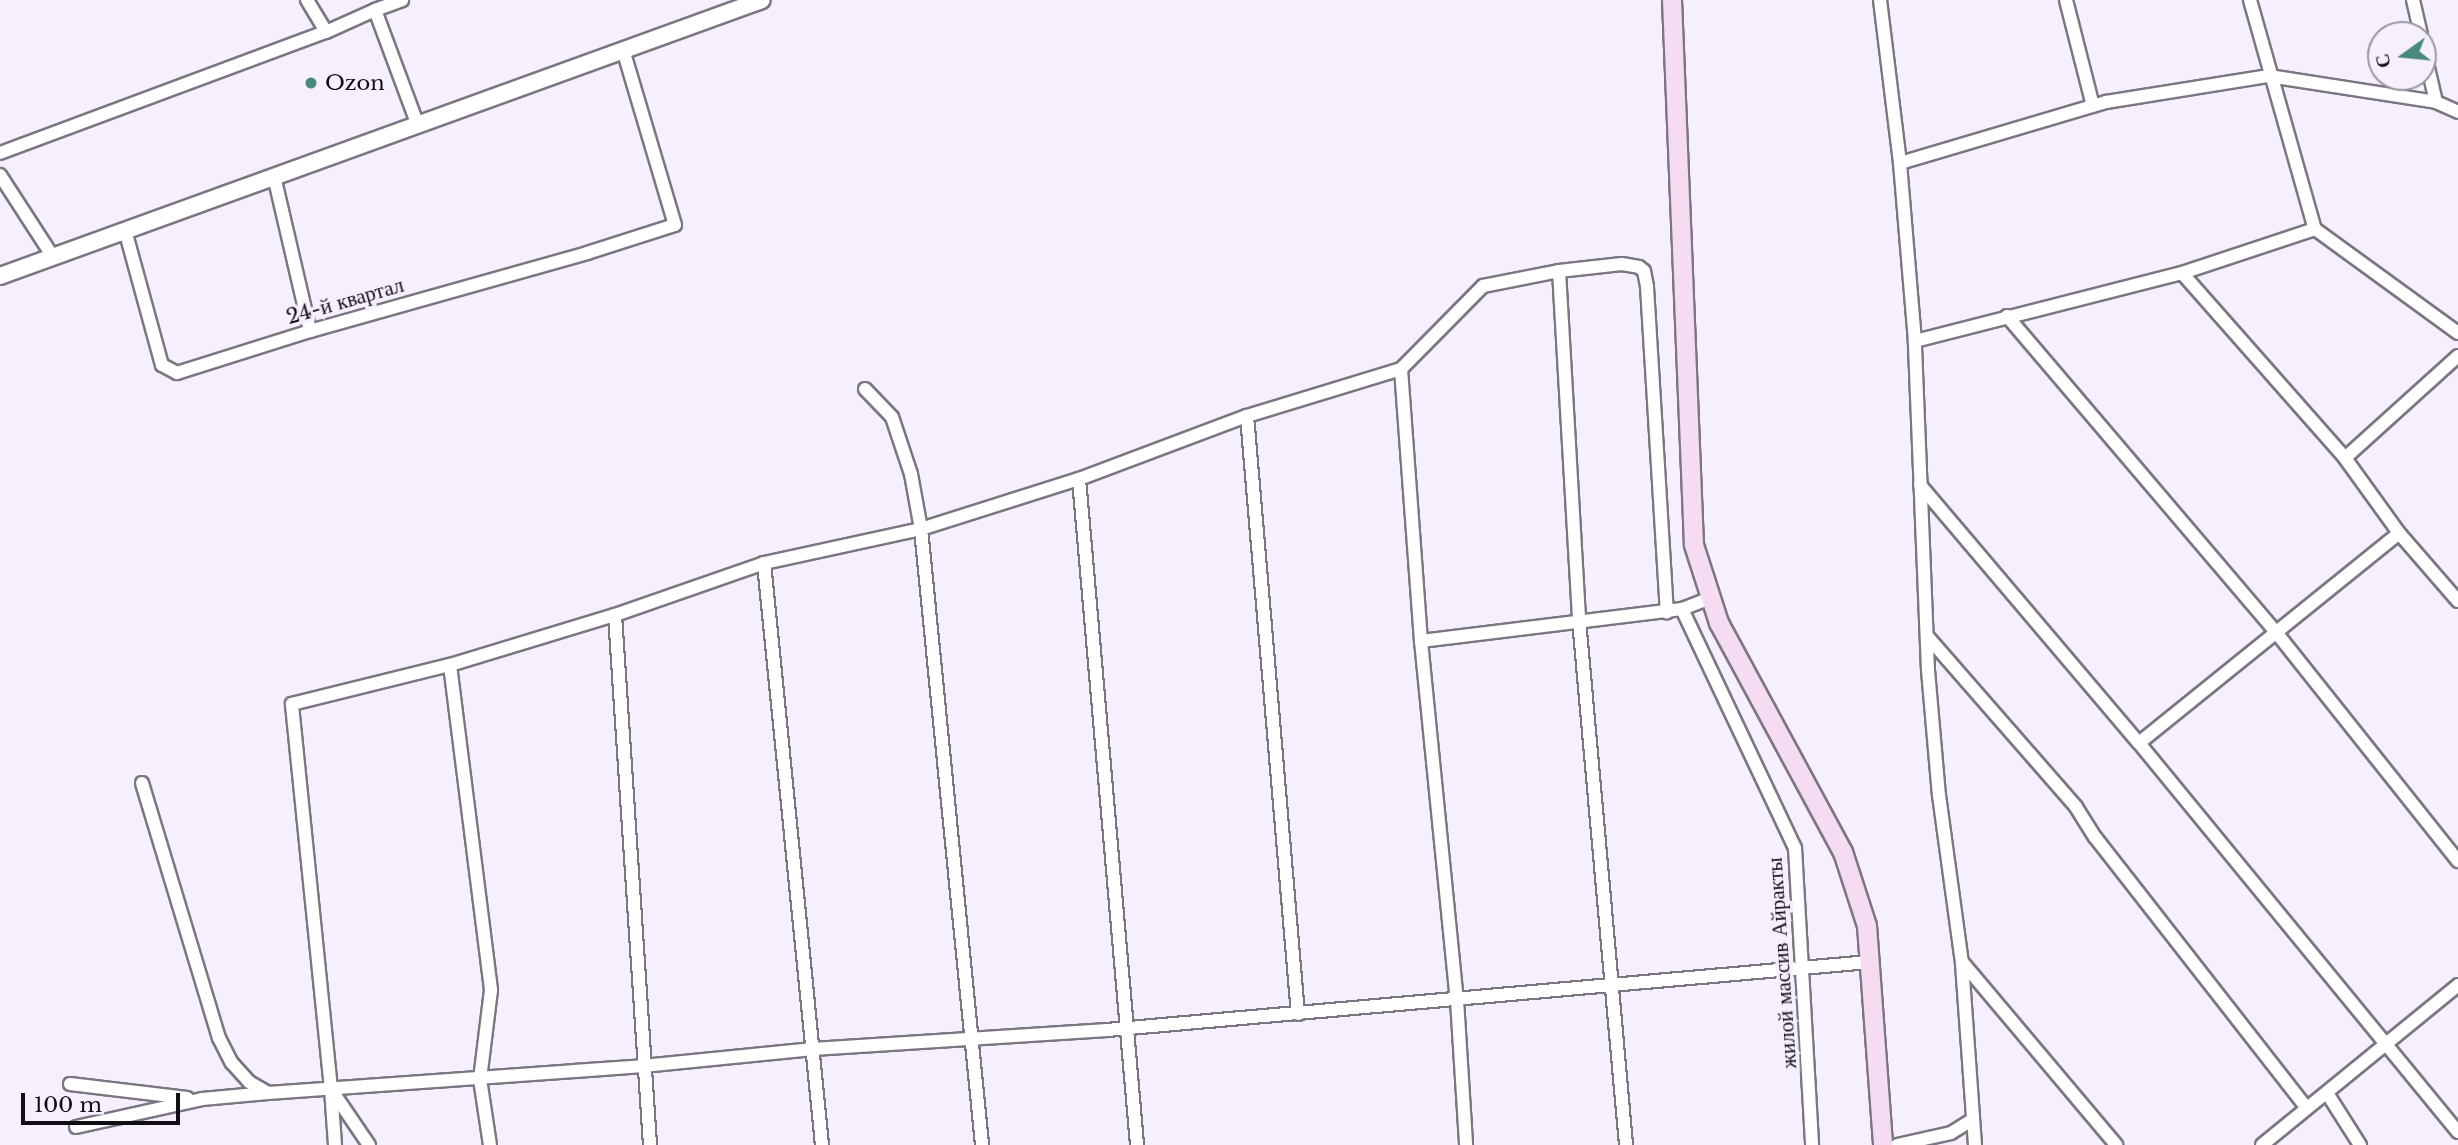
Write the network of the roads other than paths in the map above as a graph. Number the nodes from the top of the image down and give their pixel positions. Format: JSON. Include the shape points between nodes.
{"nodes":[{"id":1,"x":307,"y":0,"type":"edge"},
{"id":2,"x":402,"y":0,"type":"edge"},
{"id":3,"x":1672,"y":0,"type":"edge"},
{"id":4,"x":1880,"y":0,"type":"edge"},
{"id":5,"x":2066,"y":0,"type":"edge"},
{"id":6,"x":2250,"y":0,"type":"edge"},
{"id":7,"x":2413,"y":0,"type":"edge"},
{"id":8,"x":752,"y":2,"type":"edge"},
{"id":9,"x":375,"y":10,"type":"junction"},
{"id":10,"x":2418,"y":21,"type":"edge"},
{"id":11,"x":326,"y":32,"type":"junction"},
{"id":12,"x":624,"y":50,"type":"junction"},
{"id":13,"x":2269,"y":76,"type":"junction"},
{"id":14,"x":2433,"y":91,"type":"edge"},
{"id":15,"x":2436,"y":102,"type":"junction"},
{"id":16,"x":2093,"y":106,"type":"junction"},
{"id":17,"x":2458,"y":112,"type":"edge"},
{"id":18,"x":417,"y":123,"type":"junction"},
{"id":19,"x":0,"y":153,"type":"edge"},
{"id":20,"x":1900,"y":163,"type":"junction"},
{"id":21,"x":0,"y":175,"type":"edge"},
{"id":22,"x":274,"y":176,"type":"junction"},
{"id":23,"x":2315,"y":229,"type":"junction"},
{"id":24,"x":125,"y":230,"type":"junction"},
{"id":25,"x":53,"y":257,"type":"junction"},
{"id":26,"x":1559,"y":271,"type":"junction"},
{"id":27,"x":2182,"y":274,"type":"junction"},
{"id":28,"x":0,"y":276,"type":"edge"},
{"id":29,"x":2007,"y":316,"type":"junction"},
{"id":30,"x":310,"y":331,"type":"junction"},
{"id":31,"x":2458,"y":333,"type":"edge"},
{"id":32,"x":1915,"y":341,"type":"junction"},
{"id":33,"x":2458,"y":356,"type":"edge"},
{"id":34,"x":1401,"y":369,"type":"junction"},
{"id":35,"x":865,"y":388,"type":"dead end"},
{"id":36,"x":1247,"y":416,"type":"junction"},
{"id":37,"x":2345,"y":458,"type":"junction"},
{"id":38,"x":1080,"y":479,"type":"junction"},
{"id":39,"x":1920,"y":485,"type":"junction"},
{"id":40,"x":920,"y":529,"type":"junction"},
{"id":41,"x":2399,"y":533,"type":"junction"},
{"id":42,"x":764,"y":563,"type":"junction"},
{"id":43,"x":1711,"y":598,"type":"junction"},
{"id":44,"x":2458,"y":601,"type":"edge"},
{"id":45,"x":1682,"y":610,"type":"junction"},
{"id":46,"x":1667,"y":612,"type":"junction"},
{"id":47,"x":615,"y":615,"type":"junction"},
{"id":48,"x":1579,"y":620,"type":"junction"},
{"id":49,"x":2275,"y":631,"type":"junction"},
{"id":50,"x":1927,"y":636,"type":"junction"},
{"id":51,"x":1421,"y":641,"type":"junction"},
{"id":52,"x":450,"y":665,"type":"junction"},
{"id":53,"x":2139,"y":743,"type":"junction"},
{"id":54,"x":142,"y":783,"type":"dead end"},
{"id":55,"x":2458,"y":862,"type":"edge"},
{"id":56,"x":1869,"y":961,"type":"junction"},
{"id":57,"x":1962,"y":963,"type":"junction"},
{"id":58,"x":1802,"y":967,"type":"junction"},
{"id":59,"x":2458,"y":985,"type":"edge"},
{"id":60,"x":1612,"y":986,"type":"junction"},
{"id":61,"x":1457,"y":1000,"type":"junction"},
{"id":62,"x":1297,"y":1014,"type":"junction"},
{"id":63,"x":1127,"y":1028,"type":"junction"},
{"id":64,"x":973,"y":1041,"type":"junction"},
{"id":65,"x":2387,"y":1043,"type":"junction"},
{"id":66,"x":813,"y":1049,"type":"junction"},
{"id":67,"x":643,"y":1066,"type":"junction"},
{"id":68,"x":480,"y":1079,"type":"junction"},
{"id":69,"x":70,"y":1084,"type":"dead end"},
{"id":70,"x":331,"y":1089,"type":"junction"},
{"id":71,"x":268,"y":1093,"type":"junction"},
{"id":72,"x":2326,"y":1093,"type":"junction"},
{"id":73,"x":202,"y":1100,"type":"junction"},
{"id":74,"x":2307,"y":1108,"type":"junction"},
{"id":75,"x":1973,"y":1119,"type":"junction"},
{"id":76,"x":76,"y":1127,"type":"dead end"},
{"id":77,"x":2458,"y":1132,"type":"edge"},
{"id":78,"x":335,"y":1145,"type":"edge"},
{"id":79,"x":369,"y":1145,"type":"edge"},
{"id":80,"x":490,"y":1145,"type":"edge"},
{"id":81,"x":650,"y":1145,"type":"edge"},
{"id":82,"x":822,"y":1145,"type":"edge"},
{"id":83,"x":982,"y":1145,"type":"edge"},
{"id":84,"x":1137,"y":1145,"type":"edge"},
{"id":85,"x":1466,"y":1145,"type":"edge"},
{"id":86,"x":1626,"y":1145,"type":"edge"},
{"id":87,"x":1812,"y":1145,"type":"edge"},
{"id":88,"x":1883,"y":1145,"type":"edge"},
{"id":89,"x":1897,"y":1145,"type":"edge"},
{"id":90,"x":1975,"y":1145,"type":"edge"},
{"id":91,"x":2116,"y":1145,"type":"edge"},
{"id":92,"x":2262,"y":1145,"type":"edge"},
{"id":93,"x":2360,"y":1145,"type":"edge"}],
"edges":[{"from":1,"to":11,"type":"street"},
{"from":2,"to":9,"type":"street"},
{"from":3,"to":43,"type":"main road","via":[[1694,545]]},
{"from":4,"to":20,"type":"street"},
{"from":5,"to":16,"type":"street"},
{"from":6,"to":13,"type":"street"},
{"from":7,"to":10,"type":"street"},
{"from":8,"to":12,"type":"street"},
{"from":9,"to":11,"type":"street"},
{"from":9,"to":18,"type":"street"},
{"from":11,"to":19,"type":"street"},
{"from":12,"to":18,"type":"street"},
{"from":12,"to":30,"type":"street","name":"24-й квартал","via":[[675,225]]},
{"from":13,"to":15,"type":"street"},
{"from":13,"to":16,"type":"street"},
{"from":13,"to":23,"type":"street"},
{"from":14,"to":15,"type":"street"},
{"from":15,"to":17,"type":"street"},
{"from":16,"to":20,"type":"street"},
{"from":18,"to":22,"type":"street"},
{"from":20,"to":32,"type":"street"},
{"from":21,"to":25,"type":"street"},
{"from":22,"to":24,"type":"street"},
{"from":22,"to":30,"type":"street"},
{"from":23,"to":27,"type":"street"},
{"from":23,"to":31,"type":"street"},
{"from":24,"to":25,"type":"street"},
{"from":24,"to":30,"type":"street","name":"24-й квартал","via":[[162,365],[170,372]]},
{"from":25,"to":28,"type":"street"},
{"from":26,"to":34,"type":"street","via":[[1483,286]]},
{"from":26,"to":46,"type":"street","via":[[1622,264],[1644,271]]},
{"from":26,"to":48,"type":"street"},
{"from":27,"to":29,"type":"street"},
{"from":27,"to":37,"type":"street"},
{"from":29,"to":32,"type":"street"},
{"from":29,"to":49,"type":"street"},
{"from":32,"to":39,"type":"street"},
{"from":33,"to":37,"type":"street"},
{"from":34,"to":36,"type":"street"},
{"from":34,"to":51,"type":"street"},
{"from":35,"to":40,"type":"street","via":[[892,417],[911,474]]},
{"from":36,"to":38,"type":"street"},
{"from":36,"to":62,"type":"street"},
{"from":37,"to":41,"type":"street"},
{"from":38,"to":40,"type":"street"},
{"from":38,"to":63,"type":"street"},
{"from":39,"to":50,"type":"street"},
{"from":39,"to":53,"type":"street"},
{"from":40,"to":42,"type":"street"},
{"from":40,"to":64,"type":"street"},
{"from":41,"to":44,"type":"street"},
{"from":41,"to":49,"type":"street"},
{"from":42,"to":47,"type":"street"},
{"from":42,"to":66,"type":"street"},
{"from":43,"to":45,"type":"street"},
{"from":43,"to":56,"type":"main road","via":[[1719,623],[1843,852],[1867,926]]},
{"from":45,"to":46,"type":"street"},
{"from":45,"to":58,"type":"street","name":"жилой массив Айракты","via":[[1795,848]]},
{"from":46,"to":48,"type":"street"},
{"from":47,"to":52,"type":"street"},
{"from":47,"to":67,"type":"street"},
{"from":48,"to":51,"type":"street"},
{"from":48,"to":60,"type":"street"},
{"from":49,"to":53,"type":"street"},
{"from":49,"to":55,"type":"street"},
{"from":50,"to":57,"type":"street","via":[[1939,796]]},
{"from":50,"to":74,"type":"street","via":[[2076,807]]},
{"from":51,"to":61,"type":"street"},
{"from":52,"to":68,"type":"street","via":[[491,990]]},
{"from":52,"to":70,"type":"street","via":[[292,704]]},
{"from":53,"to":65,"type":"street"},
{"from":54,"to":71,"type":"street","via":[[219,1038],[232,1063],[249,1082]]},
{"from":56,"to":58,"type":"street"},
{"from":56,"to":88,"type":"main road"},
{"from":57,"to":75,"type":"street"},
{"from":57,"to":91,"type":"street"},
{"from":58,"to":60,"type":"street"},
{"from":58,"to":87,"type":"street","name":"жилой массив Айракты"},
{"from":59,"to":65,"type":"street"},
{"from":60,"to":61,"type":"street"},
{"from":60,"to":86,"type":"street"},
{"from":61,"to":62,"type":"street"},
{"from":61,"to":85,"type":"street"},
{"from":62,"to":63,"type":"street"},
{"from":63,"to":64,"type":"street"},
{"from":63,"to":84,"type":"street"},
{"from":64,"to":66,"type":"street"},
{"from":64,"to":83,"type":"street"},
{"from":65,"to":72,"type":"street"},
{"from":65,"to":77,"type":"street"},
{"from":66,"to":67,"type":"street"},
{"from":66,"to":82,"type":"street"},
{"from":67,"to":68,"type":"street"},
{"from":67,"to":81,"type":"street"},
{"from":68,"to":70,"type":"street"},
{"from":68,"to":80,"type":"street"},
{"from":69,"to":73,"type":"street"},
{"from":70,"to":71,"type":"street"},
{"from":70,"to":78,"type":"street"},
{"from":70,"to":79,"type":"street"},
{"from":71,"to":73,"type":"street"},
{"from":72,"to":74,"type":"street"},
{"from":72,"to":93,"type":"street"},
{"from":73,"to":76,"type":"street"},
{"from":74,"to":92,"type":"street"},
{"from":75,"to":89,"type":"street","via":[[1951,1133]]},
{"from":75,"to":90,"type":"street"}]}
